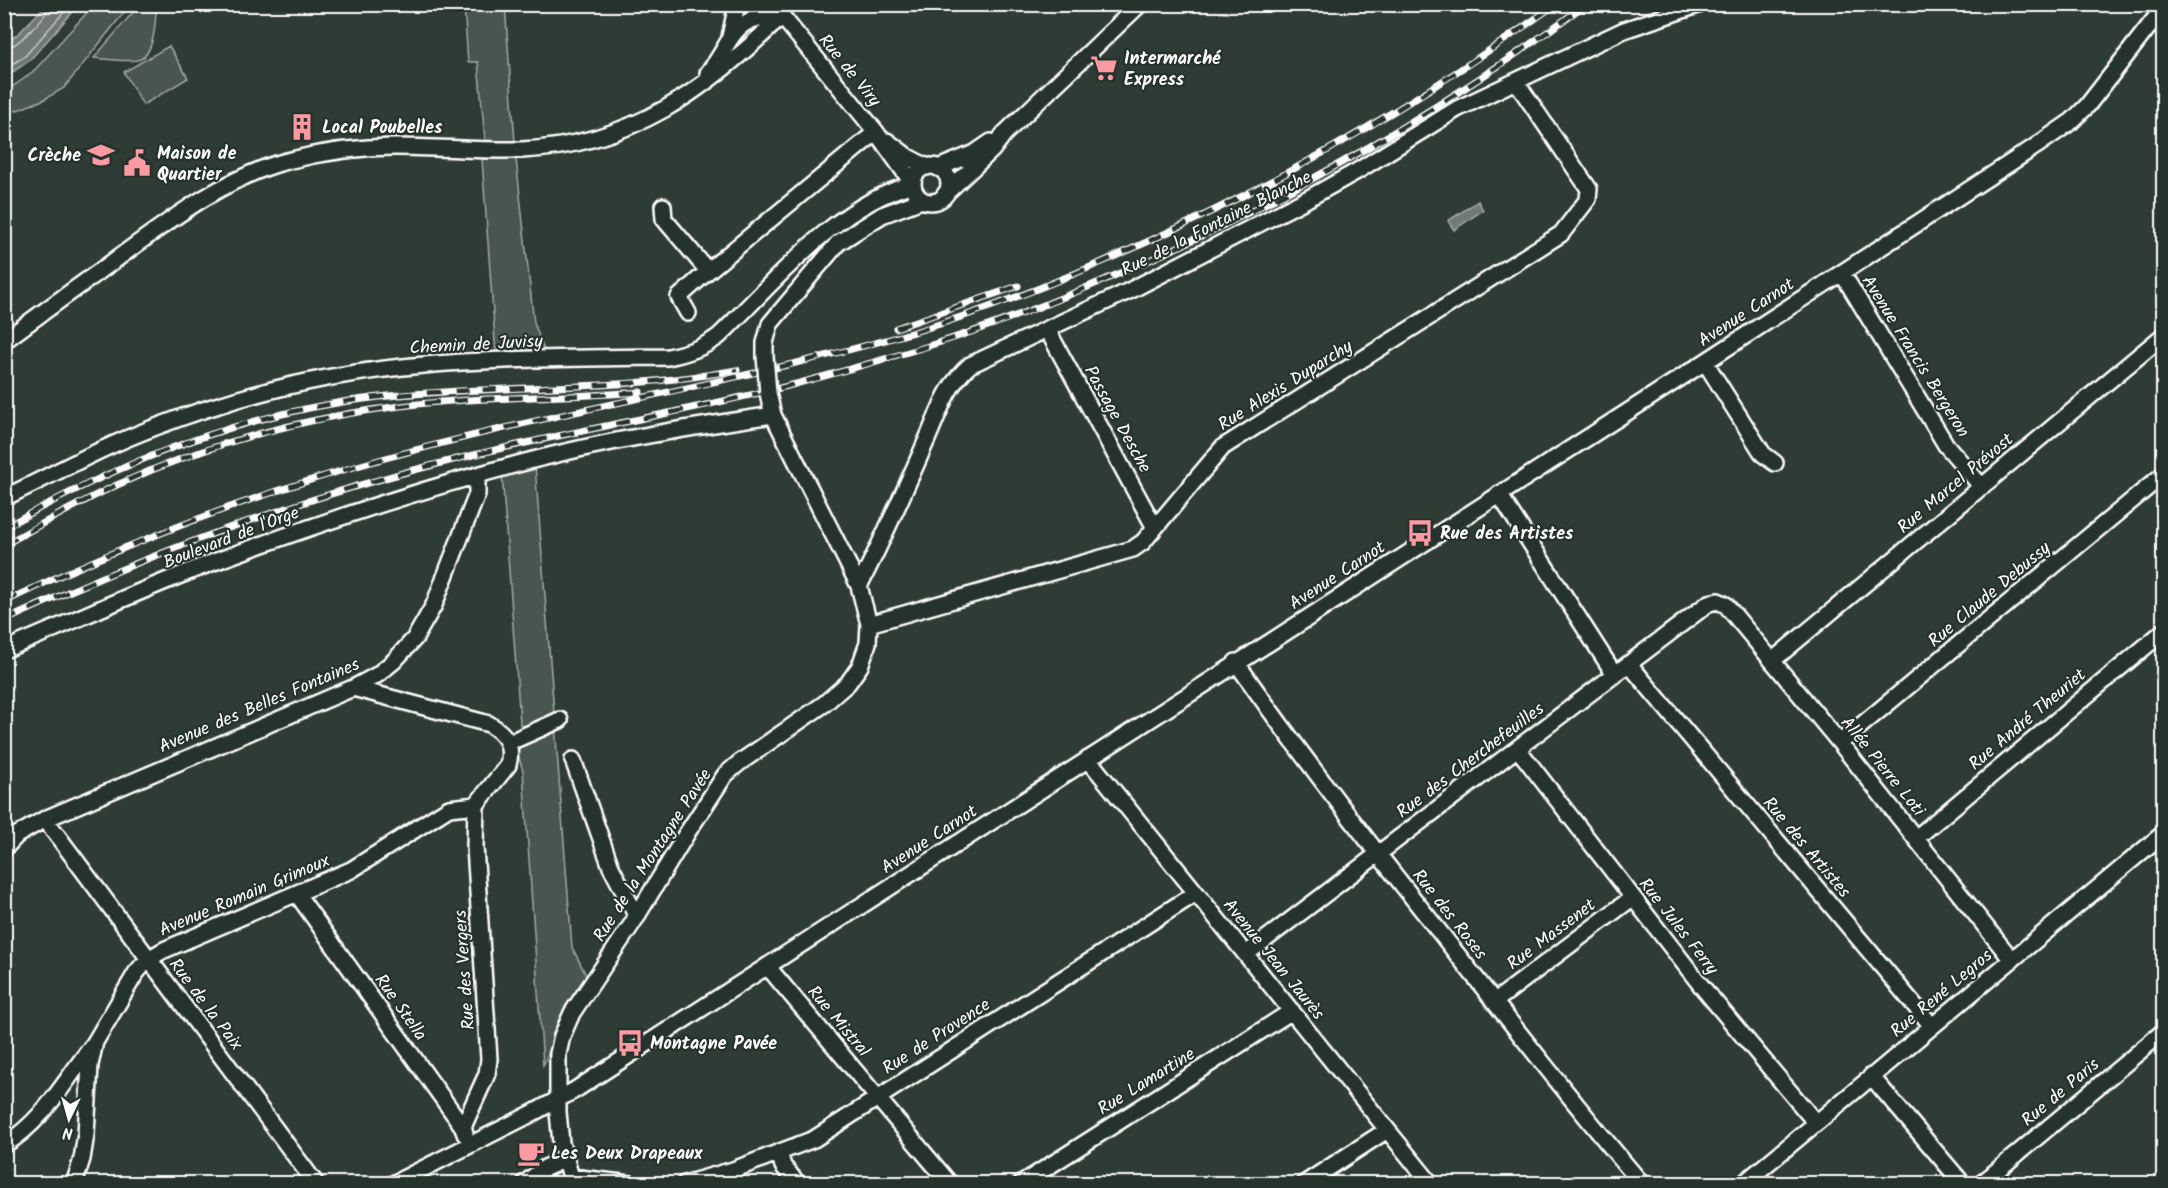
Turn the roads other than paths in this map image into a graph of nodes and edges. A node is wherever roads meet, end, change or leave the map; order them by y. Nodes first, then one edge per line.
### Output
1 (737, 4) edge
2 (1140, 4) edge
3 (1701, 4) edge
4 (2163, 7) edge
5 (777, 10) edge
6 (729, 40) junction
7 (1517, 82) junction
8 (694, 93) junction
9 (876, 132) junction
10 (1004, 134) junction
11 (933, 167) junction
12 (913, 184) junction
13 (945, 194) junction
14 (922, 200) junction
15 (663, 206) dead end
16 (882, 216) junction
17 (708, 271) junction
18 (1842, 273) junction
19 (688, 313) dead end
20 (1047, 329) junction
21 (2163, 336) edge
22 (4, 341) edge
23 (1705, 362) junction
24 (773, 415) junction
25 (1775, 462) dead end
26 (2163, 474) edge
27 (477, 475) junction
28 (1982, 487) junction
29 (1499, 494) junction
30 (4, 498) edge
31 (1155, 528) junction
32 (859, 586) junction
33 (1718, 601) joint
34 (869, 624) junction
35 (2163, 631) edge
36 (4, 650) edge
37 (1772, 661) junction
38 (1236, 662) junction
39 (1629, 664) junction
40 (1616, 675) junction
41 (352, 687) junction
42 (560, 720) dead end
43 (1840, 743) junction
44 (513, 744) junction
45 (1518, 749) junction
46 (1088, 759) junction
47 (573, 760) dead end
48 (476, 805) junction
49 (45, 819) junction
50 (1916, 838) junction
51 (2161, 841) edge
52 (4, 849) edge
53 (1378, 854) junction
54 (1196, 893) junction
55 (297, 894) junction
56 (1632, 898) junction
57 (637, 917) junction
58 (1246, 954) junction
59 (148, 959) junction
60 (2012, 960) junction
61 (767, 966) junction
62 (1494, 1002) junction
63 (1292, 1011) junction
64 (1932, 1026) junction
65 (2163, 1031) edge
66 (95, 1042) junction
67 (1871, 1076) junction
68 (877, 1098) junction
69 (558, 1099) junction
70 (1816, 1123) junction
71 (463, 1127) junction
72 (1387, 1130) junction
73 (4, 1145) edge
74 (469, 1146) junction
75 (779, 1153) junction
76 (566, 1160) junction
77 (572, 1180) edge
78 (611, 1182) edge
79 (74, 1184) edge
80 (316, 1184) edge
81 (393, 1184) edge
82 (524, 1184) edge
83 (631, 1184) edge
84 (684, 1184) edge
85 (798, 1184) edge
86 (950, 1184) edge
87 (1021, 1184) edge
88 (1304, 1184) edge
89 (1431, 1184) edge
90 (1641, 1184) edge
91 (1743, 1184) edge
92 (1963, 1184) edge
93 (1981, 1184) edge

1 - 6 street
2 - 10 street
3 - 7 street, Rue de la Fontaine Blanche
4 - 18 street, Avenue Carnot
5 - 6 street
5 - 8 street
5 - 9 street, Rue de Viry
6 - 8 street
7 - 20 street, Rue de la Fontaine Blanche
7 - 31 street, Rue Alexis Duparchy
8 - 22 street
9 - 11 street, Rue de Viry
9 - 12 street, Rue de Viry
9 - 17 street
10 - 11 street
10 - 13 street
11 - 12 street
11 - 13 street
12 - 14 street, Rue de Viry
12 - 16 street, Rue de la Montagne Pavée
12 - 30 street, Chemin de Juvisy
13 - 14 street
14 - 16 street, Rue de la Montagne Pavée
15 - 17 street
16 - 24 street, Rue de la Montagne Pavée, bridge
17 - 19 street
18 - 23 street, Avenue Carnot
18 - 28 street, Avenue Francis Bergeron
20 - 31 street, Passage Desche
20 - 32 street, Rue de la Fontaine Blanche
21 - 28 street, Rue Marcel Prévost
23 - 25 street
23 - 29 street, Avenue Carnot
24 - 27 street
24 - 32 street, Rue de la Montagne Pavée
26 - 43 street, Rue Claude Debussy
27 - 36 street, Boulevard de l'Orge
27 - 41 street, Avenue des Belles Fontaines
28 - 37 street, Rue Marcel Prévost
29 - 38 street, Avenue Carnot
29 - 40 street
31 - 34 street, Rue Alexis Duparchy
32 - 34 street, Rue de la Montagne Pavée
33 - 37 street, Allée Pierre Loti
33 - 39 street, Rue des Cherchefeuilles
34 - 57 street, Rue de la Montagne Pavée
35 - 50 street, Rue André Theuriet
37 - 43 street, Allée Pierre Loti
38 - 46 street, Avenue Carnot
38 - 53 street, Rue des Roses
39 - 40 street, Rue des Cherchefeuilles
39 - 64 street, Rue des Artistes
40 - 45 street, Rue des Cherchefeuilles
41 - 44 street
41 - 49 street, Avenue des Belles Fontaines
42 - 44 street
43 - 50 street, Allée Pierre Loti
44 - 48 street
45 - 53 street, Rue des Cherchefeuilles
45 - 56 street, Rue Jules Ferry
46 - 54 street, Avenue Jean Jaurès
46 - 61 street, Avenue Carnot
47 - 57 street
48 - 55 street, Avenue Romain Grimoux
48 - 71 street, Rue des Vergers
49 - 52 street, Avenue des Belles Fontaines
49 - 59 street, Rue de la Paix
50 - 60 street, Allée Pierre Loti
51 - 60 street, Rue René Legros
53 - 58 street, Rue des Cherchefeuilles
53 - 62 street, Rue des Roses
54 - 58 street, Avenue Jean Jaurès
54 - 68 street, Rue de Provence
55 - 59 street, Avenue Romain Grimoux
55 - 71 street, Rue Stella
56 - 62 street, Rue Massenet
56 - 70 street, Rue Jules Ferry
57 - 69 street, Rue de la Montagne Pavée
58 - 63 street, Avenue Jean Jaurès
59 - 66 street, Avenue Romain Grimoux
59 - 80 street, Rue de la Paix
60 - 64 street, Rue René Legros
61 - 68 street, Rue Mistral
61 - 69 street, Avenue Carnot
62 - 90 street, Rue des Roses
63 - 72 street, Avenue Jean Jaurès
63 - 87 street, Rue Lamartine
64 - 67 street, Rue René Legros
65 - 93 street, Rue de Paris
66 - 73 street
66 - 79 street, Avenue Romain Grimoux
67 - 70 street, Rue René Legros
67 - 92 street
68 - 75 street, Rue de Provence
68 - 86 street, Rue Mistral
69 - 74 street, Avenue Carnot
69 - 76 street, Rue de la Montagne Pavée
70 - 91 street, Rue René Legros
71 - 74 street, Rue Stella
72 - 88 street
72 - 89 street, Avenue Jean Jaurès
74 - 81 street, Avenue Carnot
75 - 84 street, Rue de Provence
75 - 85 street
76 - 77 street, Rue de la Montagne Pavée
76 - 82 street
77 - 78 street
78 - 83 street

